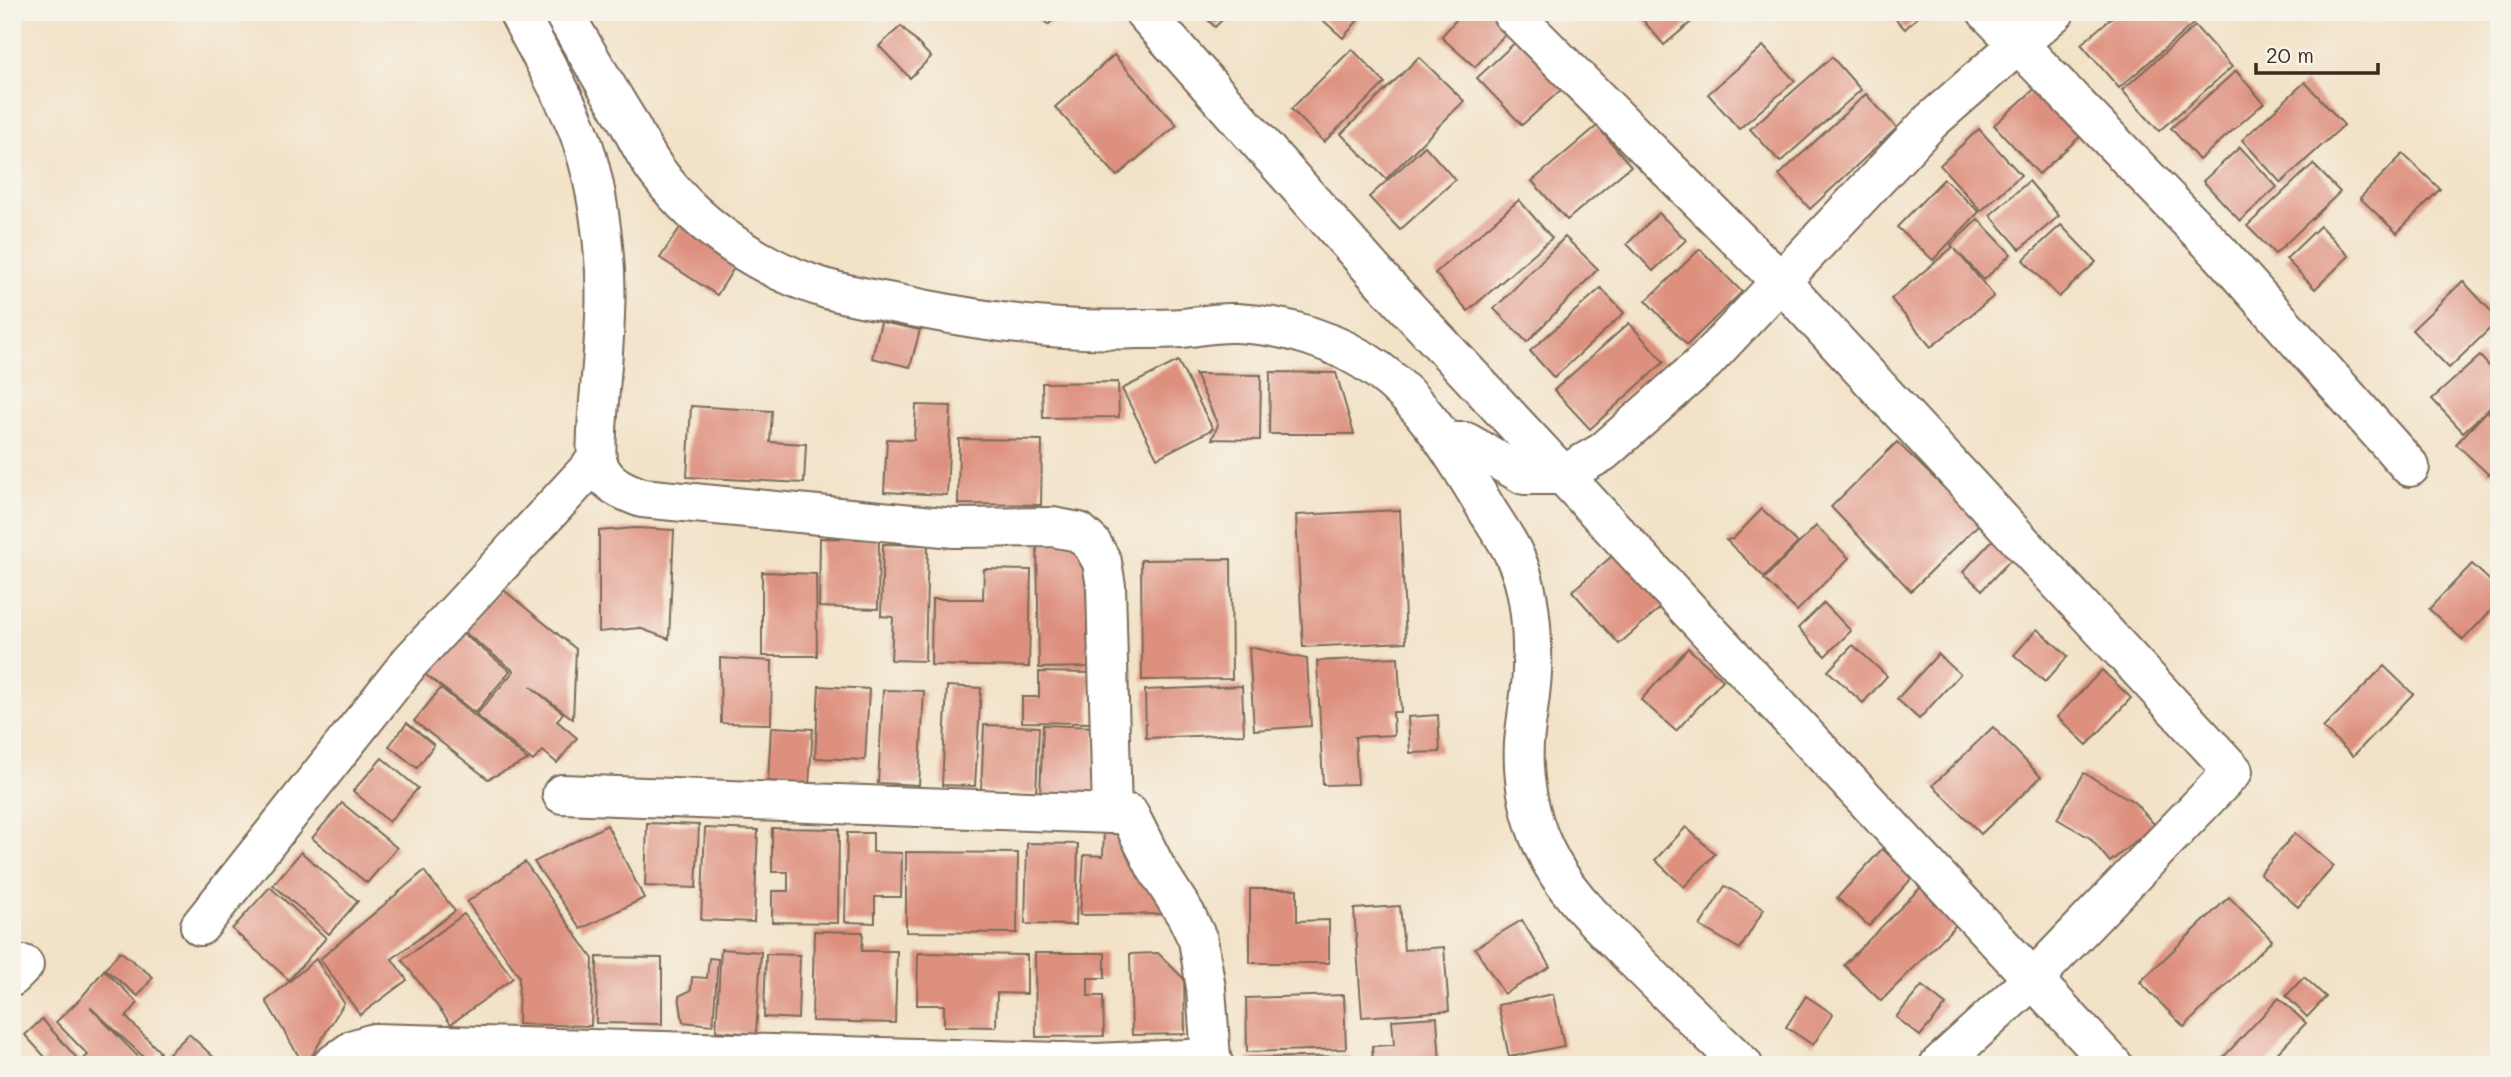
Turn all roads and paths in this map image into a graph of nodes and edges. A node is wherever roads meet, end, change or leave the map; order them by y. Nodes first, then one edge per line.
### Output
1 (518, 12) edge
2 (563, 12) edge
3 (1144, 12) edge
4 (1511, 12) edge
5 (1987, 12) edge
6 (2055, 12) edge
7 (2019, 45) junction
8 (1781, 282) junction
9 (1446, 442) junction
10 (597, 460) junction
11 (2410, 467) dead end
12 (1563, 475) junction
13 (562, 794) dead end
14 (1112, 814) junction
15 (200, 926) dead end
16 (2033, 979) junction
17 (1212, 1062) edge
18 (332, 1065) edge
19 (1743, 1065) edge
20 (1939, 1065) edge
21 (2113, 1065) edge

1 - 10 street
2 - 9 street
3 - 12 street
4 - 8 street
5 - 7 street
6 - 7 street
7 - 8 street
7 - 11 street
8 - 12 street
8 - 16 street
9 - 12 street
9 - 19 street
10 - 14 street
10 - 15 street
12 - 16 street
13 - 14 street
14 - 17 street
16 - 20 street
16 - 21 street
17 - 18 street

